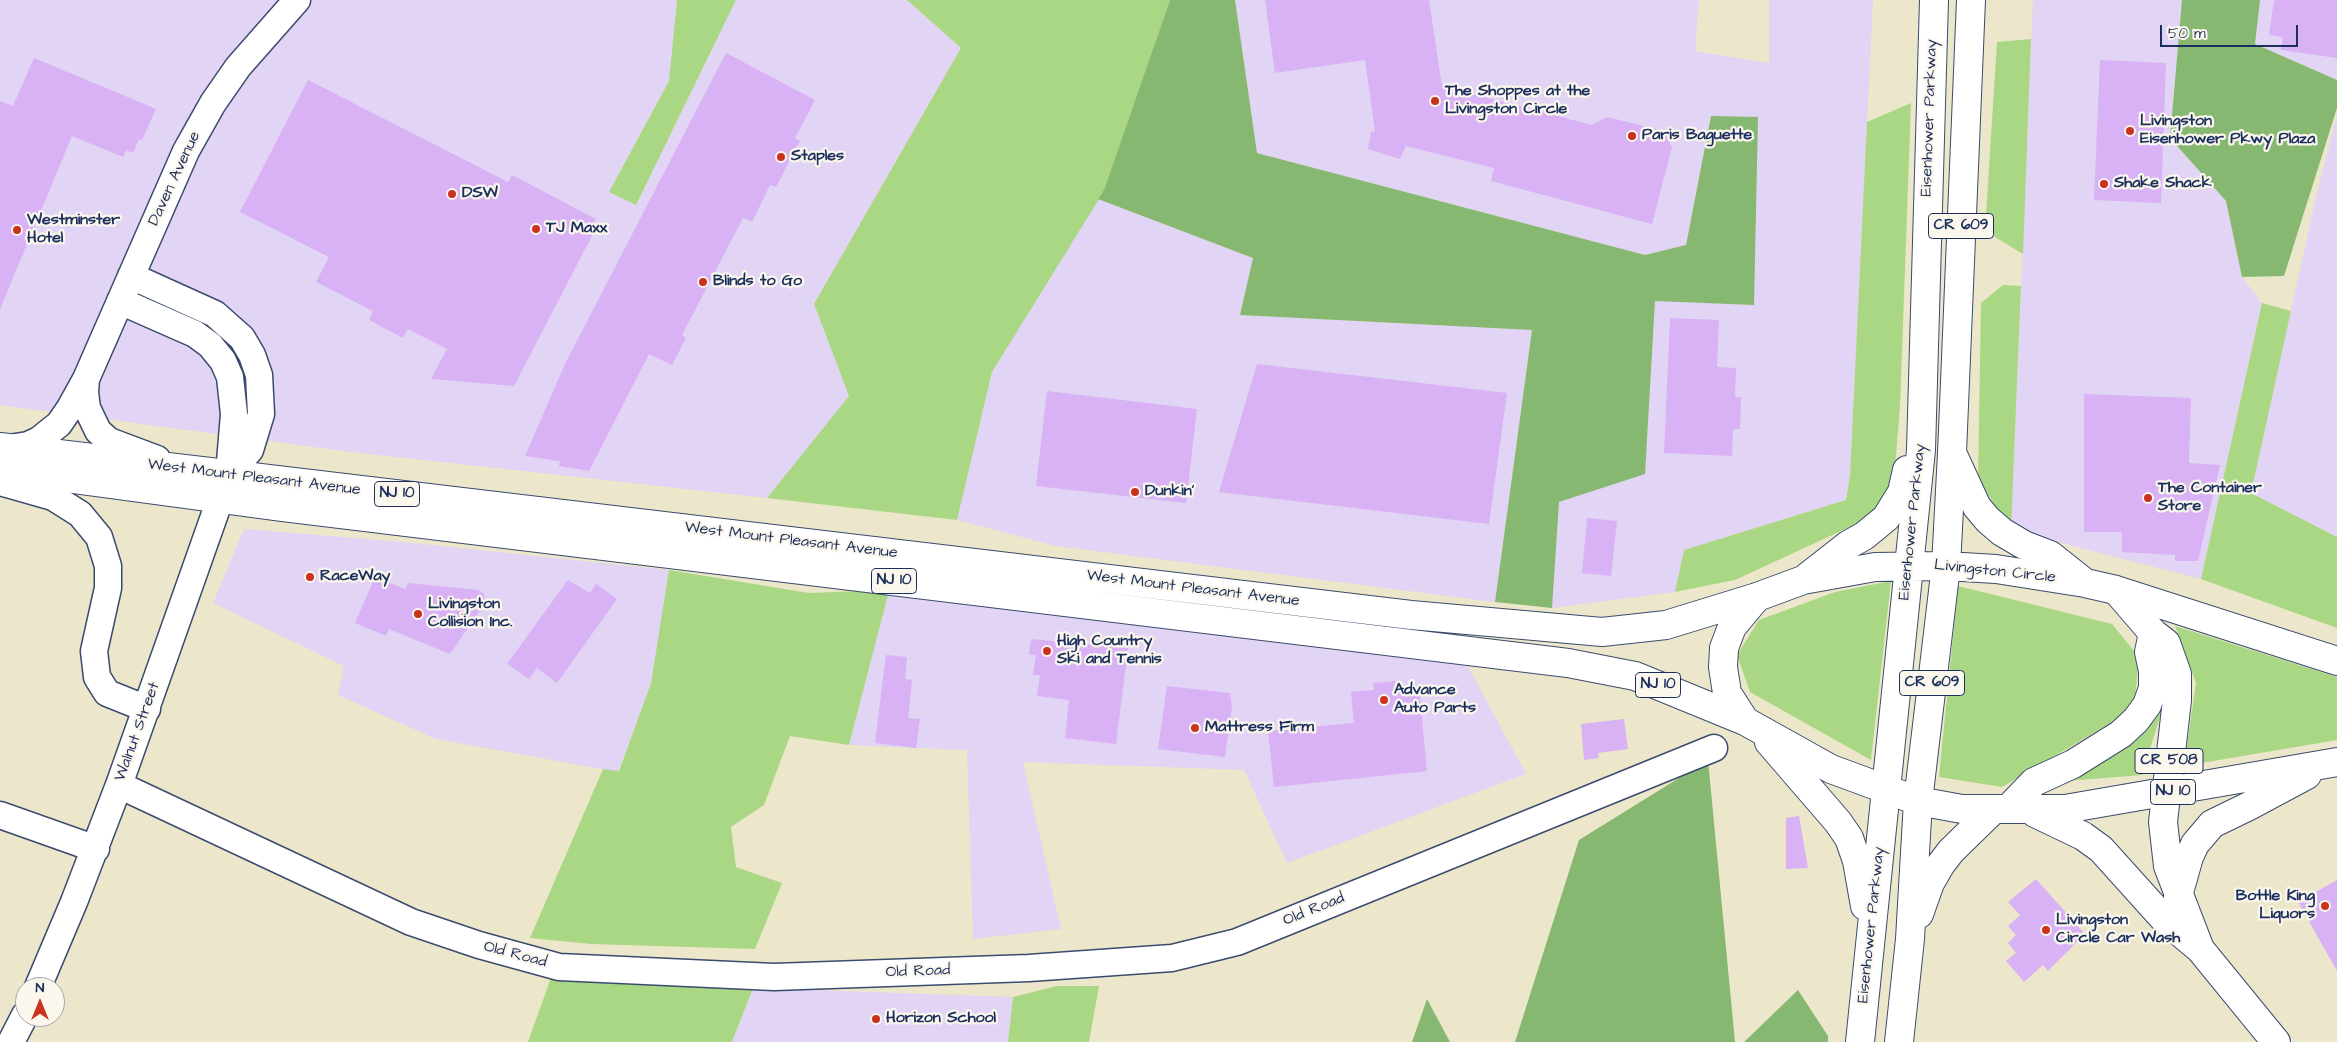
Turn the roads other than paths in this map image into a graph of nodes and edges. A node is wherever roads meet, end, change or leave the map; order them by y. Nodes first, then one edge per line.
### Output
1 (297, 0) edge
2 (1934, 0) edge
3 (1971, 0) edge
4 (131, 276) junction
5 (120, 301) junction
6 (86, 379) junction
7 (1921, 450) junction
8 (1952, 453) junction
9 (3, 455) edge
10 (0, 482) edge
11 (217, 482) junction
12 (1908, 566) junction
13 (1946, 566) junction
14 (1803, 580) junction
15 (2085, 583) junction
16 (2116, 590) junction
17 (1757, 598) junction
18 (2152, 633) junction
19 (2337, 661) edge
20 (147, 709) junction
21 (1751, 725) junction
22 (1714, 748) dead end
23 (2332, 763) edge
24 (120, 785) junction
25 (1886, 790) junction
26 (2166, 793) junction
27 (1918, 801) junction
28 (2010, 809) junction
29 (0, 815) edge
30 (96, 849) junction
31 (2178, 896) junction
32 (1910, 939) junction
33 (1871, 940) junction
34 (2200, 949) junction
35 (42, 977) edge
36 (19, 1027) edge
37 (11, 1042) edge
38 (1860, 1042) edge
39 (1899, 1042) edge
40 (2276, 1042) edge

1 - 4 street, Daven Avenue
2 - 7 main road, Eisenhower Parkway / CR 609
3 - 8 main road, Eisenhower Parkway / CR 609
4 - 5 street, Daven Avenue
4 - 11 street, Walnut Street
5 - 6 street, Daven Avenue
5 - 11 street, Walnut Street
6 - 9 street, Daven Avenue
6 - 11 street, Daven Avenue
7 - 12 main road, Eisenhower Parkway / CR 609
7 - 14 main road
8 - 13 main road, Eisenhower Parkway / CR 609
8 - 15 main road
9 - 11 main road, West Mount Pleasant Avenue / NJ 10
10 - 20 street
11 - 17 main road, West Mount Pleasant Avenue / NJ 10
11 - 20 street, Walnut Street
11 - 21 main road, West Mount Pleasant Avenue / NJ 10
12 - 13 main road, Livingston Circle / NJ 10
12 - 14 main road, Livingston Circle / NJ 10
12 - 25 main road, Eisenhower Parkway / CR 609
13 - 15 main road, Livingston Circle / NJ 10
13 - 27 main road, Eisenhower Parkway / CR 609
14 - 17 main road, Livingston Circle / NJ 10
15 - 16 main road, Livingston Circle / NJ 10
16 - 18 main road, CR 508
16 - 19 main road, NJ 10
17 - 21 main road
18 - 26 main road, CR 508
18 - 28 main road
20 - 24 street, Walnut Street
21 - 25 main road, NJ 10
21 - 33 main road
22 - 24 street, Old Road
23 - 26 main road, NJ 10
23 - 31 main road
24 - 30 street, Walnut Street
25 - 27 main road, NJ 10
25 - 33 main road, Eisenhower Parkway / CR 609
26 - 28 main road, NJ 10
26 - 31 main road, CR 508
27 - 28 main road, NJ 10
27 - 32 main road, Eisenhower Parkway / CR 609
28 - 32 main road
28 - 34 main road, CR 508
29 - 30 street
30 - 35 street, Walnut Street
31 - 34 main road, CR 508
32 - 39 main road, Eisenhower Parkway / CR 609
33 - 38 main road, Eisenhower Parkway / CR 609
34 - 40 main road, CR 508
36 - 37 street

